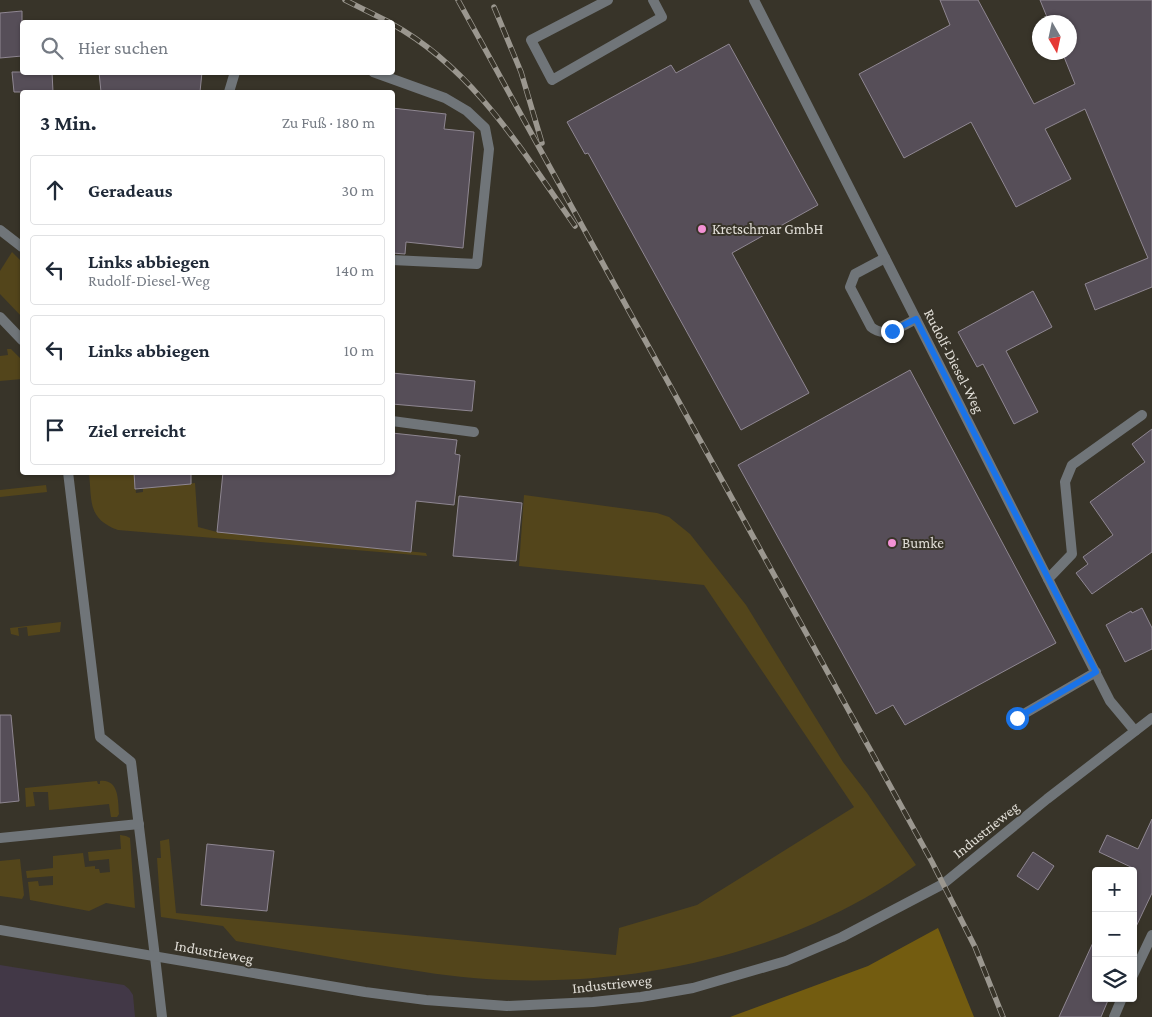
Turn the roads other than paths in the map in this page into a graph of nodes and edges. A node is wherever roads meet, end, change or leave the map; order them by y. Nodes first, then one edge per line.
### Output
1 (608, 0) edge
2 (653, 0) edge
3 (754, 0) edge
4 (234, 75) edge
5 (381, 75) edge
6 (230, 90) edge
7 (0, 230) edge
8 (20, 245) edge
9 (885, 258) junction
10 (395, 260) edge
11 (0, 317) edge
12 (916, 319) junction
13 (20, 338) edge
14 (1142, 415) dead end
15 (395, 421) edge
16 (474, 432) dead end
17 (68, 475) edge
18 (1048, 579) junction
19 (1096, 672) junction
20 (1017, 718) dead end
21 (1152, 718) edge
22 (1135, 731) junction
23 (139, 824) junction
24 (0, 838) edge
25 (0, 930) edge
26 (1152, 935) edge
27 (155, 957) junction
28 (1137, 967) edge
29 (1120, 1002) edge
30 (162, 1017) edge
31 (1114, 1017) edge

1 - 2 street
3 - 9 street, Rudolf-Diesel-Weg
4 - 6 street
5 - 10 street
7 - 8 street
9 - 12 street, Rudolf-Diesel-Weg
9 - 12 street
11 - 13 street
12 - 18 street, Rudolf-Diesel-Weg
14 - 18 street
15 - 16 street
17 - 23 street
18 - 19 street, Rudolf-Diesel-Weg
19 - 20 street
19 - 22 street, Rudolf-Diesel-Weg
21 - 22 street, Industrieweg
22 - 27 street, Industrieweg
23 - 24 street
23 - 27 street
25 - 27 street, Industrieweg
26 - 28 street
27 - 30 street
29 - 31 street

